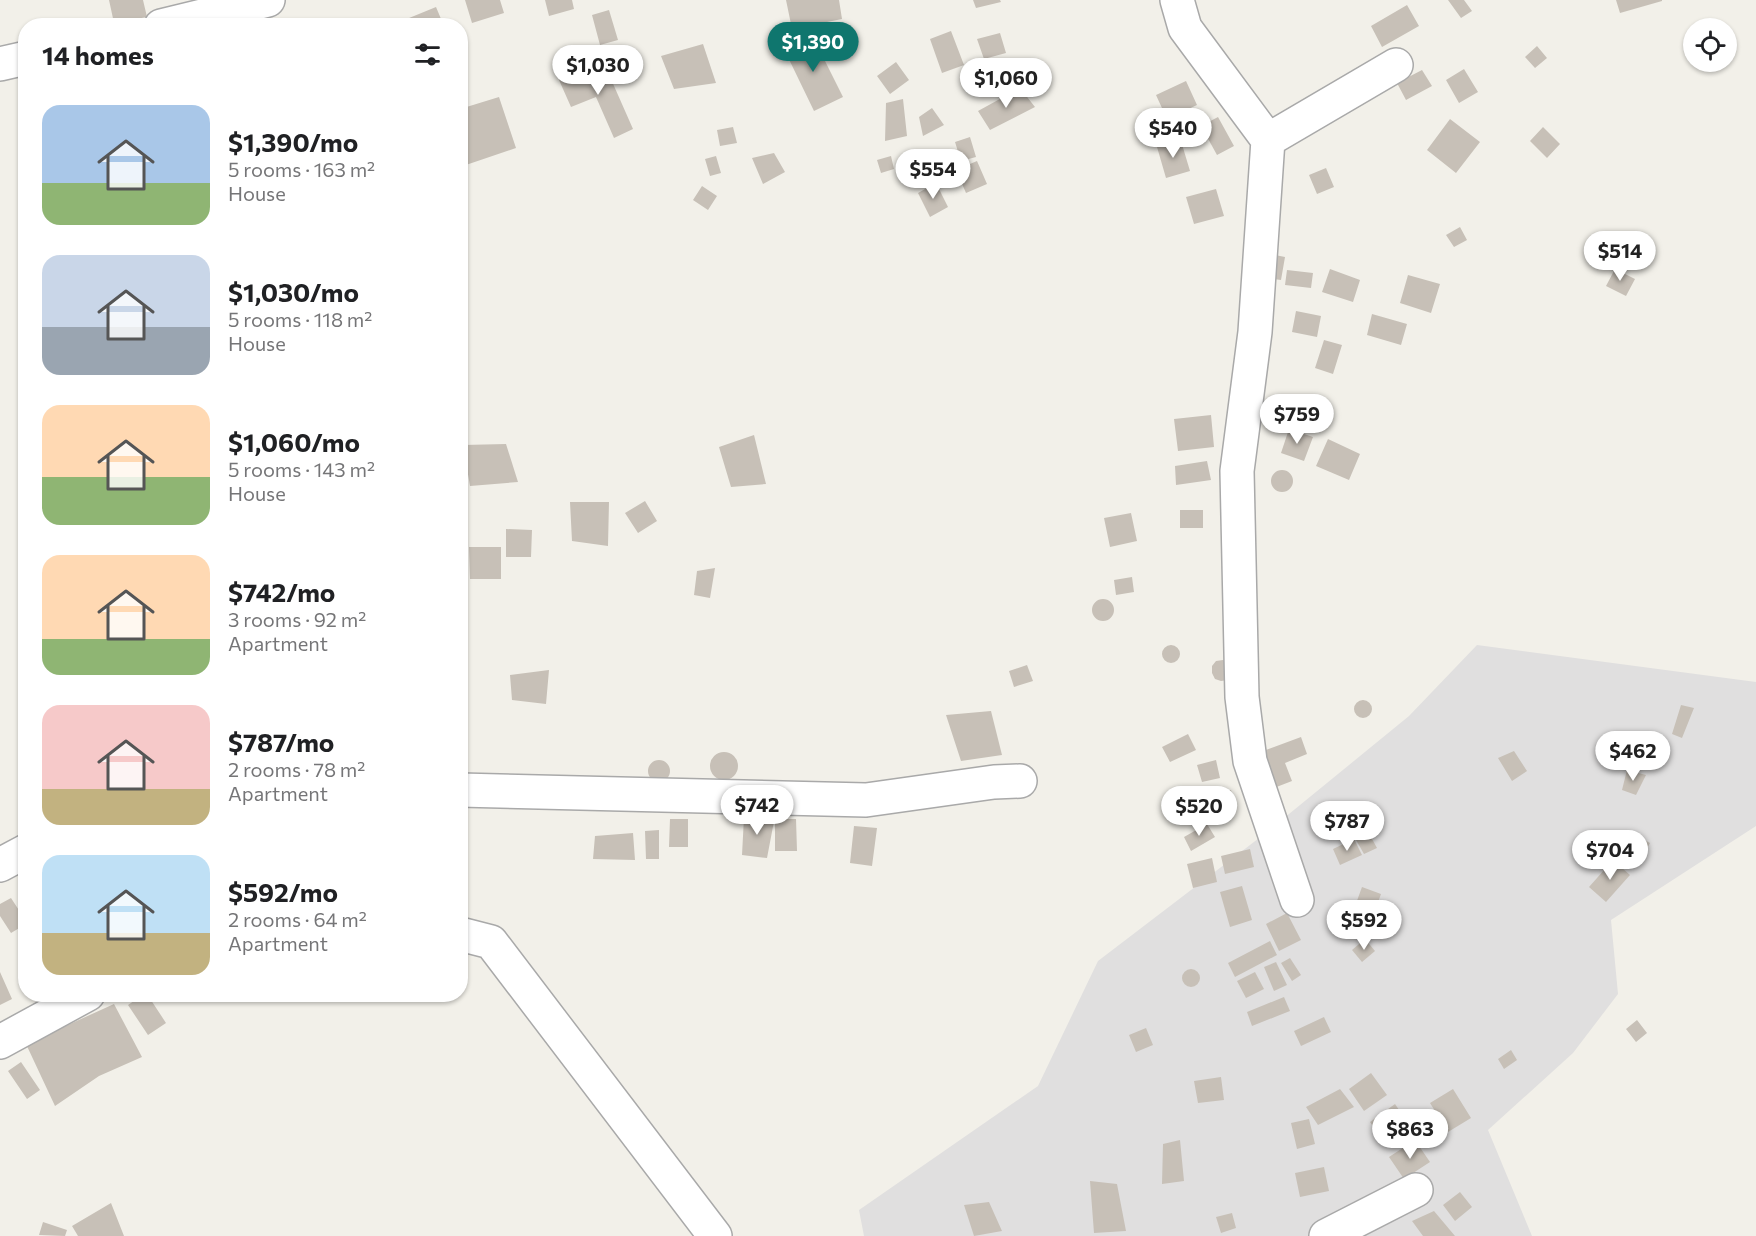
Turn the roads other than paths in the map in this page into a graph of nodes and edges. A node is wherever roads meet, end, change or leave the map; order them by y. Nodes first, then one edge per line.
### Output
1 (268, 0) edge
2 (1177, 0) edge
3 (194, 18) edge
4 (18, 60) edge
5 (0, 64) edge
6 (1396, 65) dead end
7 (1268, 140) junction
8 (1020, 781) dead end
9 (468, 790) edge
10 (18, 855) edge
11 (0, 864) edge
12 (1298, 900) dead end
13 (468, 936) edge
14 (73, 1002) edge
15 (0, 1042) edge
16 (1416, 1190) dead end
17 (715, 1236) edge
18 (1326, 1236) edge

1 - 3 street
2 - 7 street
4 - 5 street
6 - 7 street
7 - 12 street
8 - 9 street
10 - 11 street
13 - 17 street
14 - 15 street
16 - 18 street

